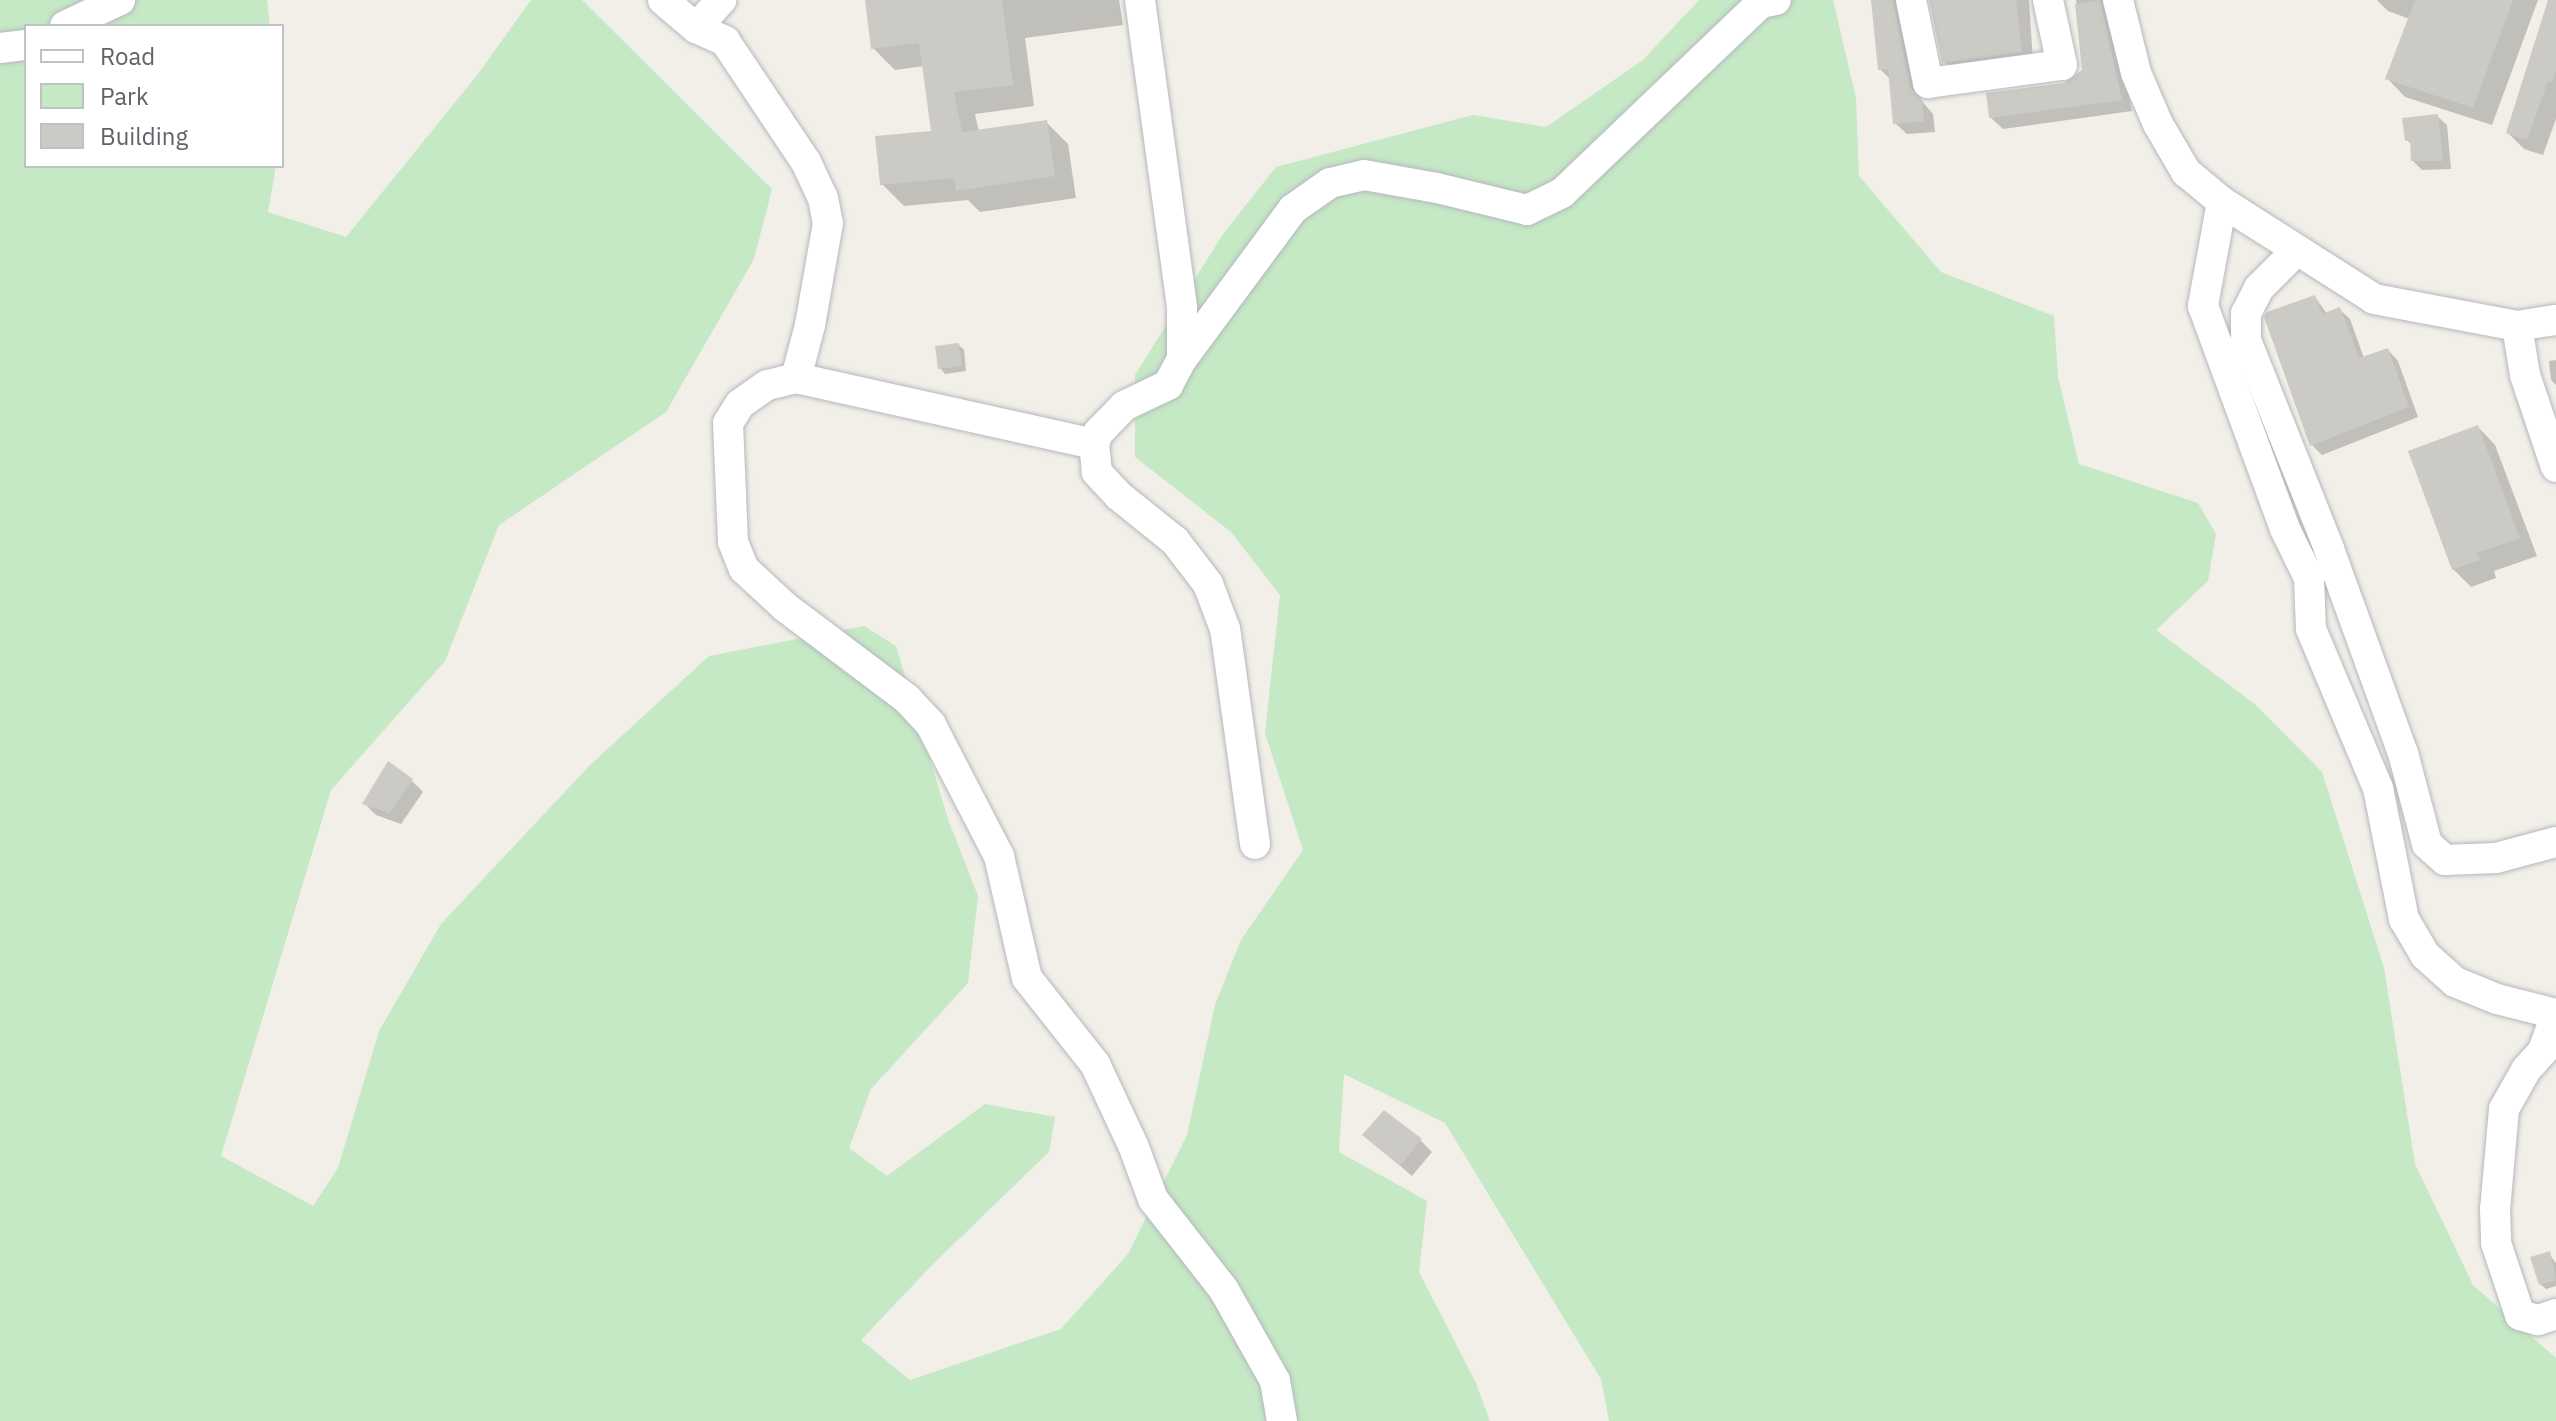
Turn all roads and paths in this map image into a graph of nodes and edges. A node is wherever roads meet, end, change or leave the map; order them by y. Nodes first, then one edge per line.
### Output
1 (120, 0) edge
2 (663, 0) edge
3 (721, 0) edge
4 (1140, 0) edge
5 (1911, 0) edge
6 (2048, 0) edge
7 (2118, 0) edge
8 (1766, 1) edge
9 (69, 24) edge
10 (696, 28) junction
11 (24, 45) edge
12 (0, 48) edge
13 (2222, 202) junction
14 (2296, 251) junction
15 (2556, 320) edge
16 (2517, 326) junction
17 (1182, 359) junction
18 (796, 378) junction
19 (1094, 444) junction
20 (2556, 467) edge
21 (2556, 842) edge
22 (1255, 844) dead end
23 (2556, 1014) edge
24 (2556, 1314) edge
25 (1282, 1421) edge

1 - 9 street
2 - 10 street
3 - 10 street
4 - 17 street
5 - 6 street
7 - 13 street
8 - 17 street
10 - 18 street
11 - 12 street
13 - 14 street
13 - 23 street
14 - 16 street
14 - 21 street
15 - 16 street
16 - 20 street
17 - 19 street
18 - 19 street
18 - 25 street
19 - 22 street
23 - 24 street

